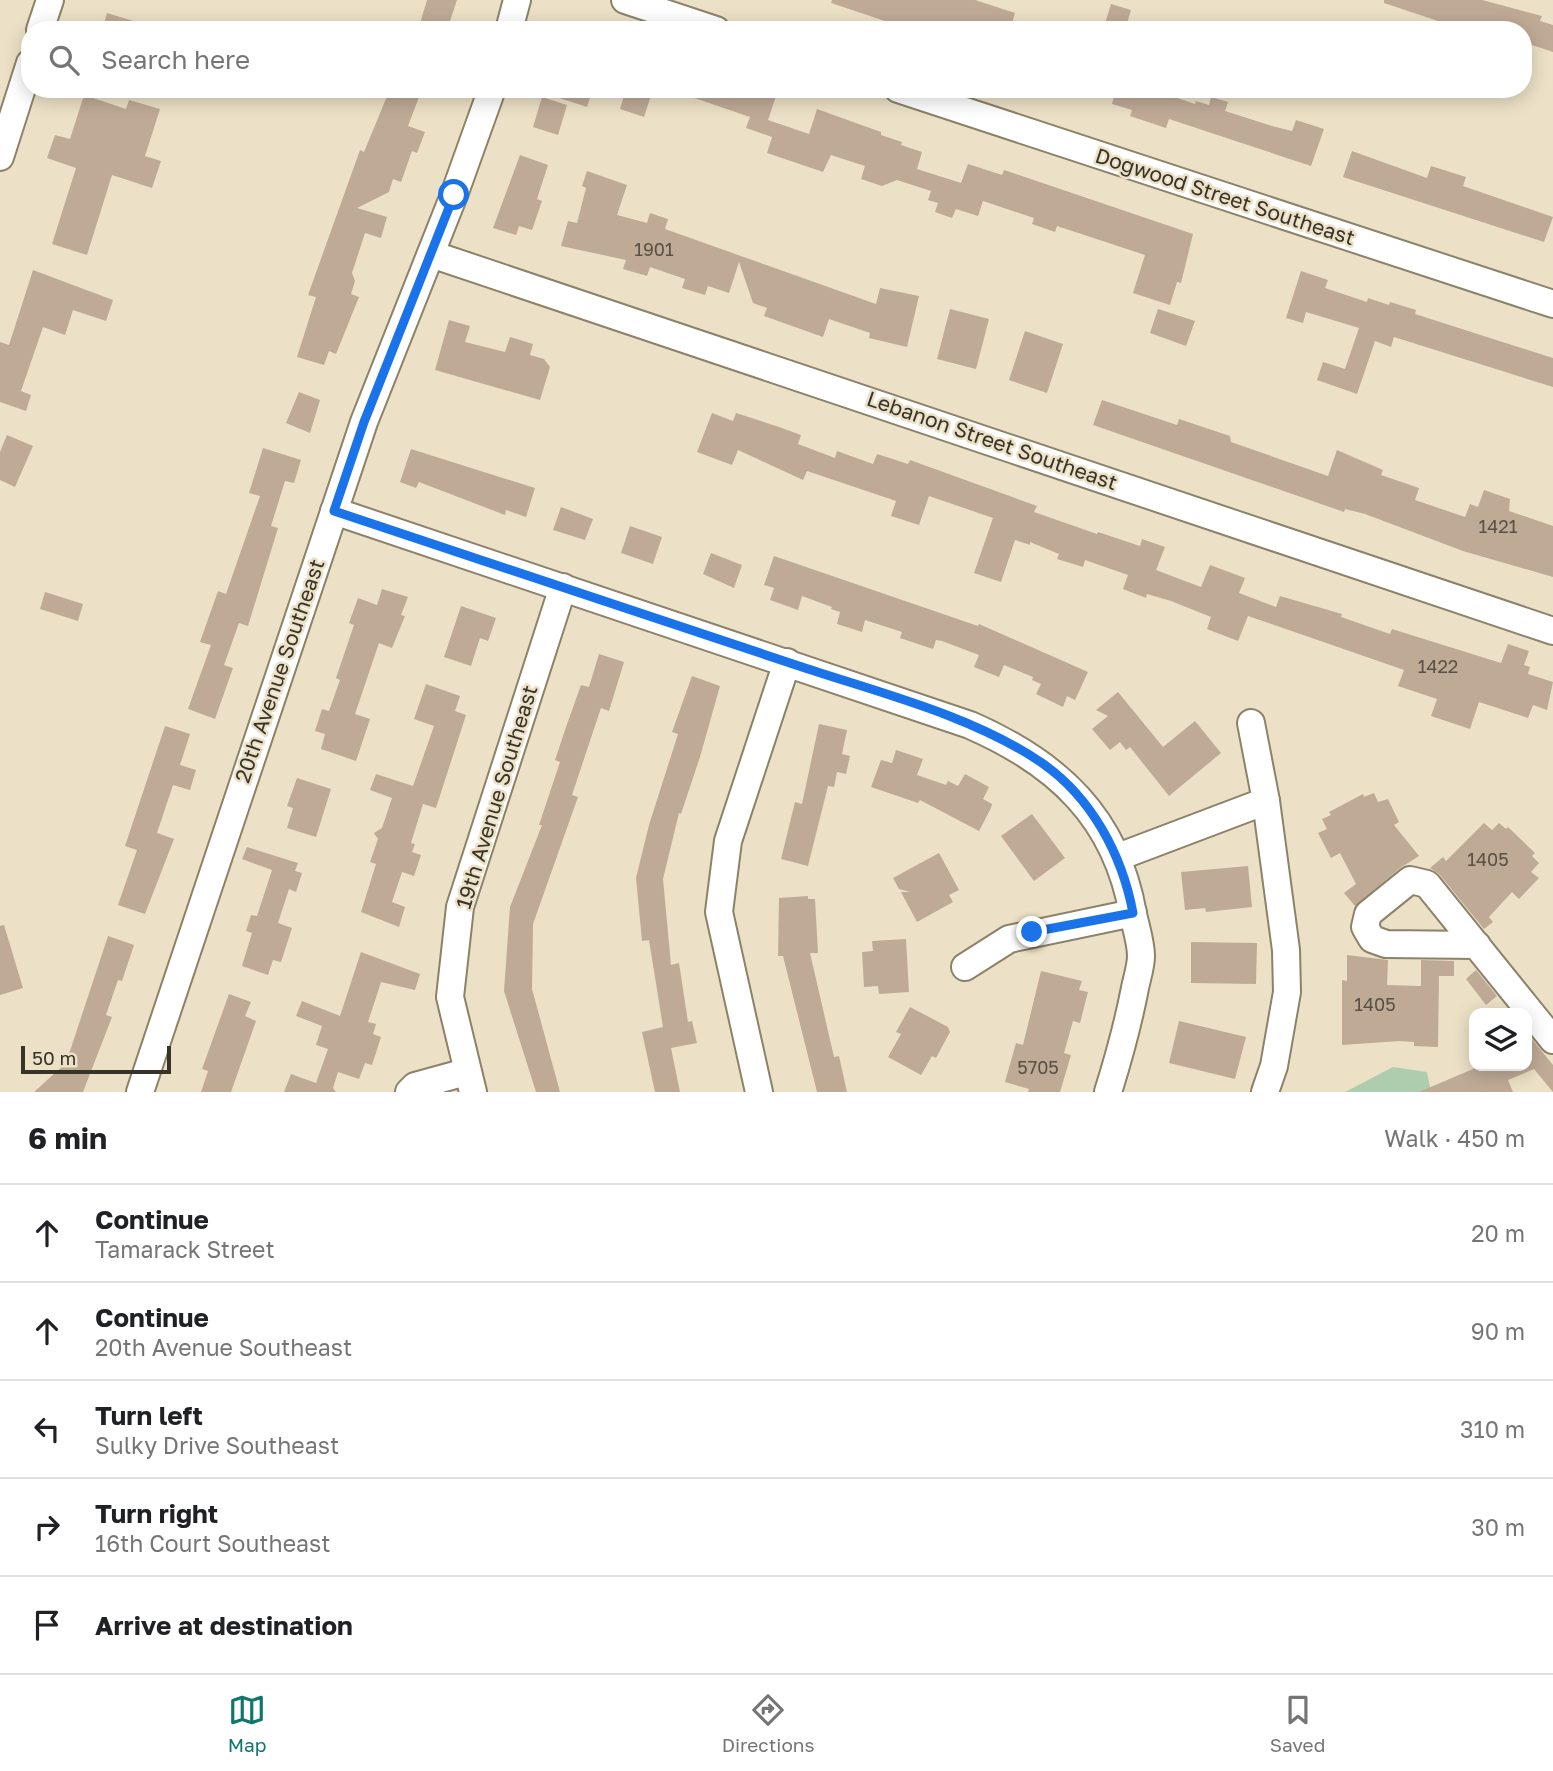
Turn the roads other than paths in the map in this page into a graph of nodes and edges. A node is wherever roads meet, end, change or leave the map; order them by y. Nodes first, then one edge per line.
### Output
1 (50, 0) edge
2 (517, 0) edge
3 (625, 0) edge
4 (43, 21) edge
5 (511, 21) edge
6 (689, 21) edge
7 (21, 91) edge
8 (489, 98) edge
9 (925, 98) edge
10 (0, 157) edge
11 (431, 254) junction
12 (1553, 304) edge
13 (334, 511) junction
14 (563, 587) junction
15 (1553, 631) edge
16 (787, 662) junction
17 (1251, 723) dead end
18 (1266, 801) junction
19 (1118, 857) junction
20 (1133, 913) junction
21 (1477, 946) dead end
22 (965, 967) dead end
23 (1553, 1040) edge
24 (469, 1082) edge
25 (140, 1092) edge
26 (409, 1092) edge
27 (759, 1092) edge
28 (1108, 1092) edge
29 (1265, 1092) edge

1 - 4 street
2 - 5 street
3 - 6 street
7 - 10 street
8 - 11 street, 20th Avenue Southeast
9 - 12 street, Dogwood Street Southeast
11 - 13 street, 20th Avenue Southeast
11 - 15 street, Lebanon Street Southeast
13 - 14 street
13 - 25 street, 20th Avenue Southeast
14 - 16 street
14 - 24 street, 19th Avenue Southeast
16 - 19 street
16 - 27 street
17 - 18 street
18 - 19 street
18 - 29 street
19 - 20 street
20 - 22 street
20 - 28 street
21 - 23 street
24 - 26 street

